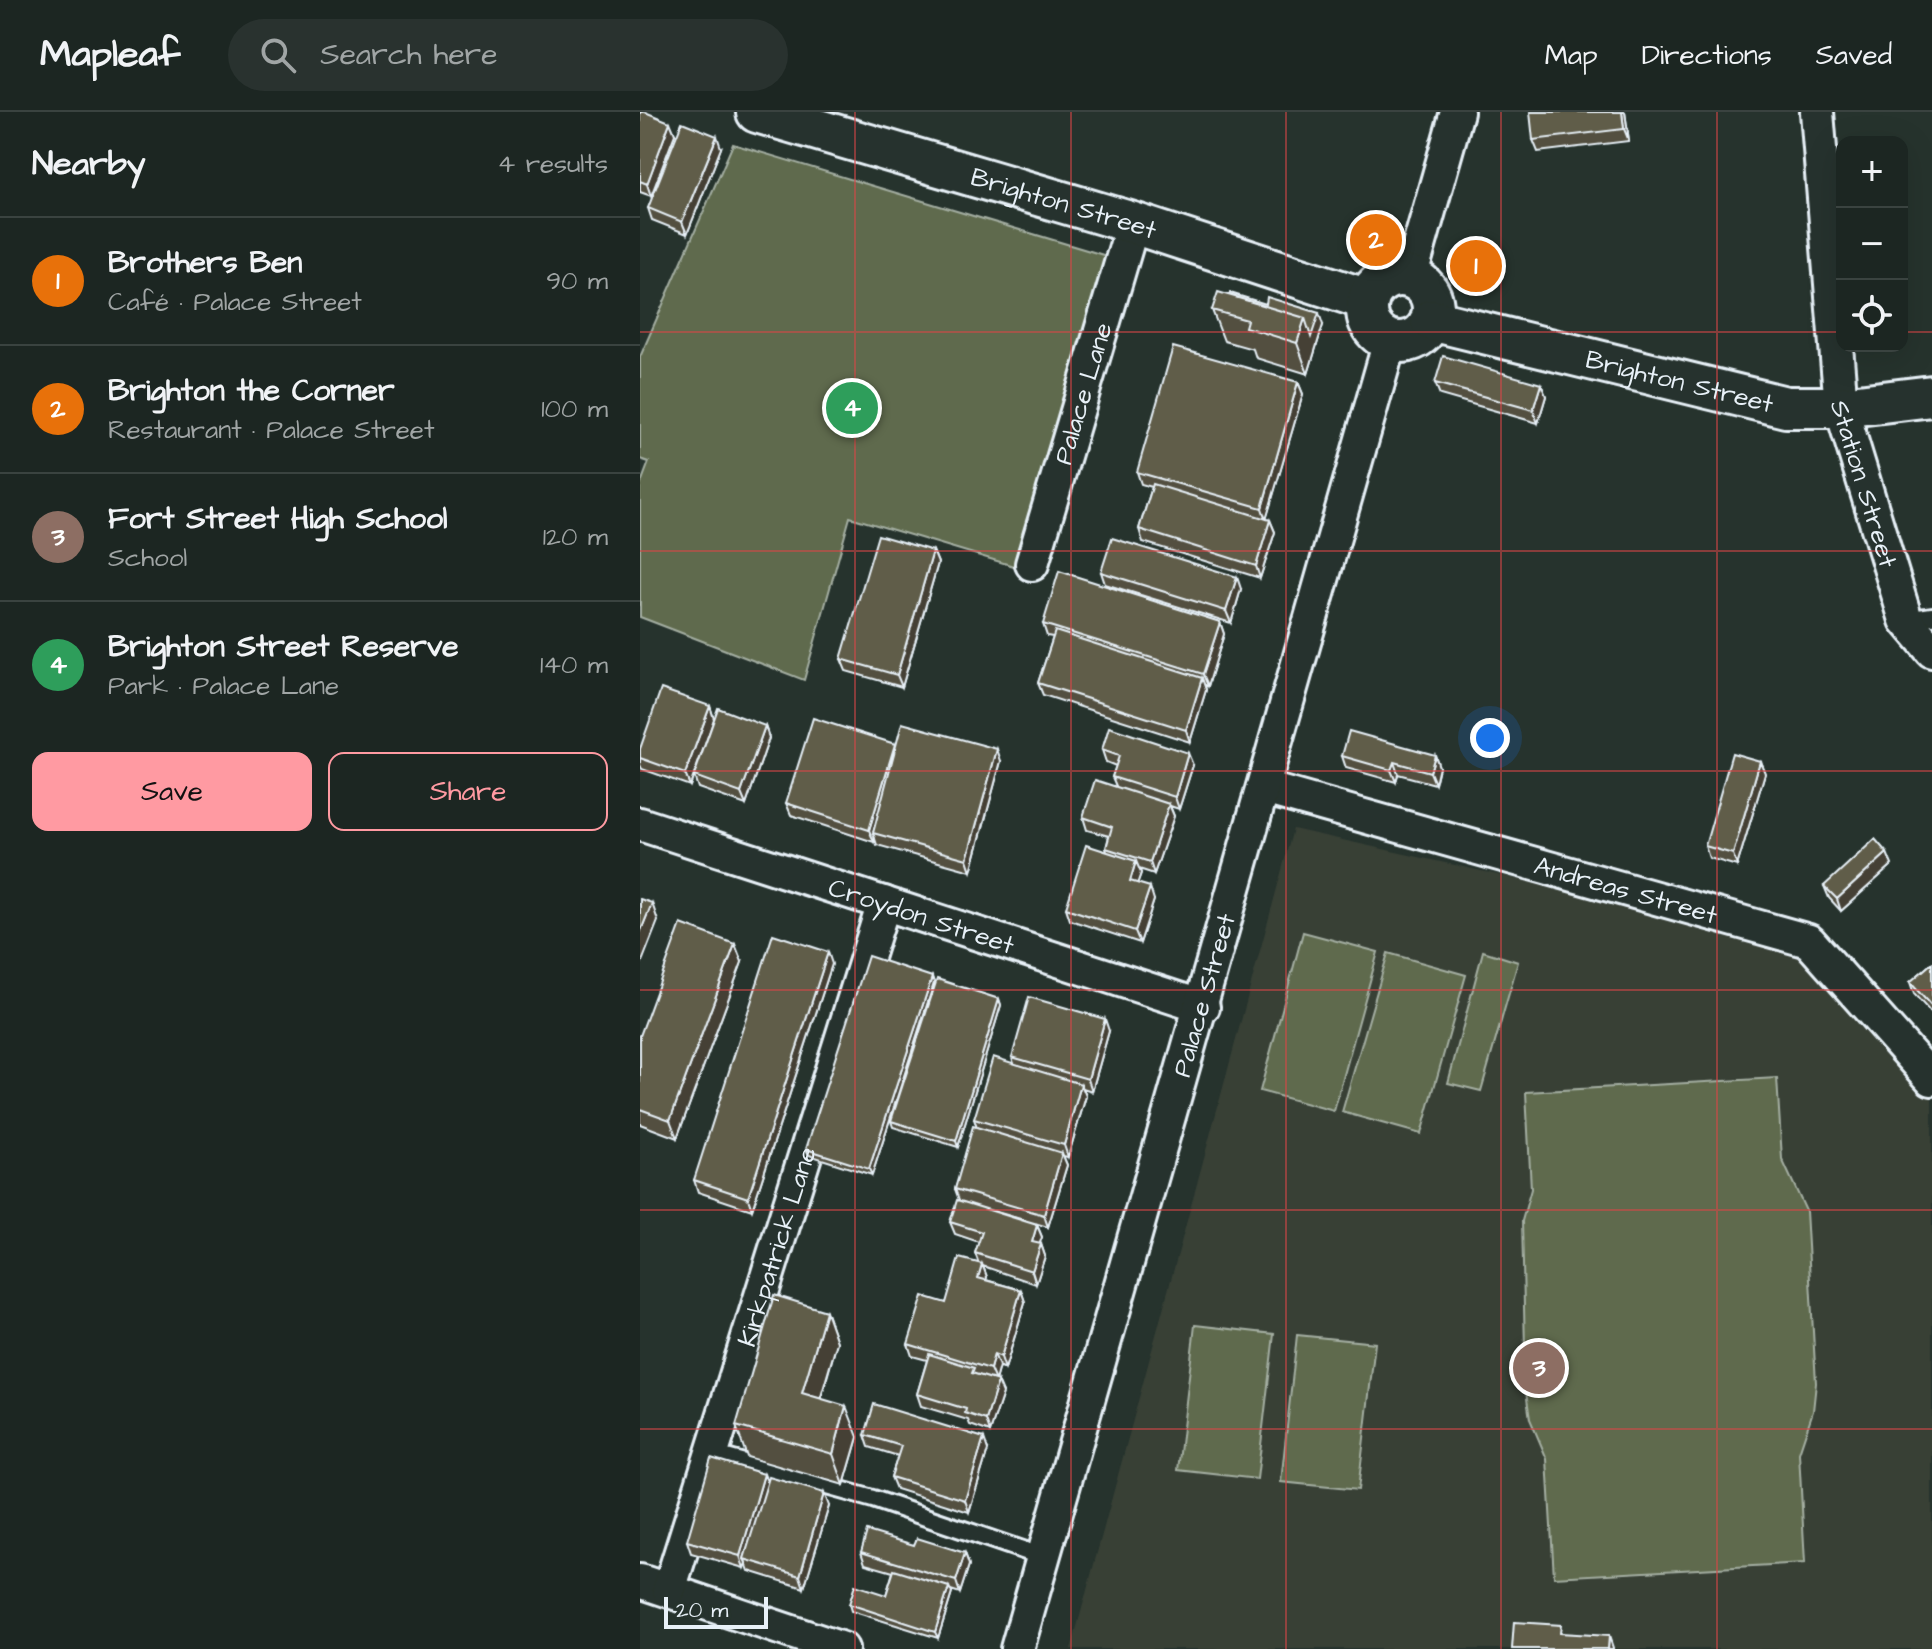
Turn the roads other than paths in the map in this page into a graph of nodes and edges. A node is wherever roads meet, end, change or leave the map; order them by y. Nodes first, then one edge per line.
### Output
1 (757, 112) edge
2 (1457, 112) edge
3 (1817, 112) edge
4 (1133, 223) junction
5 (1410, 278) junction
6 (1368, 300) junction
7 (1431, 320) junction
8 (1390, 341) junction
9 (1932, 396) edge
10 (1841, 407) junction
11 (1032, 564) dead end
12 (1919, 618) edge
13 (1932, 651) edge
14 (1264, 788) junction
15 (640, 824) edge
16 (884, 903) junction
17 (1203, 1007) junction
18 (1932, 1079) edge
19 (712, 1454) junction
20 (1043, 1557) junction
21 (654, 1586) edge
22 (842, 1649) edge
23 (1017, 1649) edge

1 - 4 street, Brighton Street
2 - 5 street
3 - 10 street, Station Street
4 - 6 street, Brighton Street
4 - 11 street, Palace Lane
5 - 6 street
5 - 7 street
6 - 8 street
7 - 8 street
7 - 10 street, Brighton Street
8 - 14 street, Palace Street
9 - 10 street, Brighton Street
10 - 12 street, Station Street
12 - 13 street, Station Street
14 - 17 street, Palace Street
14 - 18 street, Andreas Street
15 - 16 street, Croydon Street
16 - 17 street, Croydon Street
16 - 19 street, Kirkpatrick Lane
17 - 20 street, Palace Street
19 - 20 lane
19 - 21 street, Kirkpatrick Lane
20 - 23 street, Palace Street
21 - 22 street

